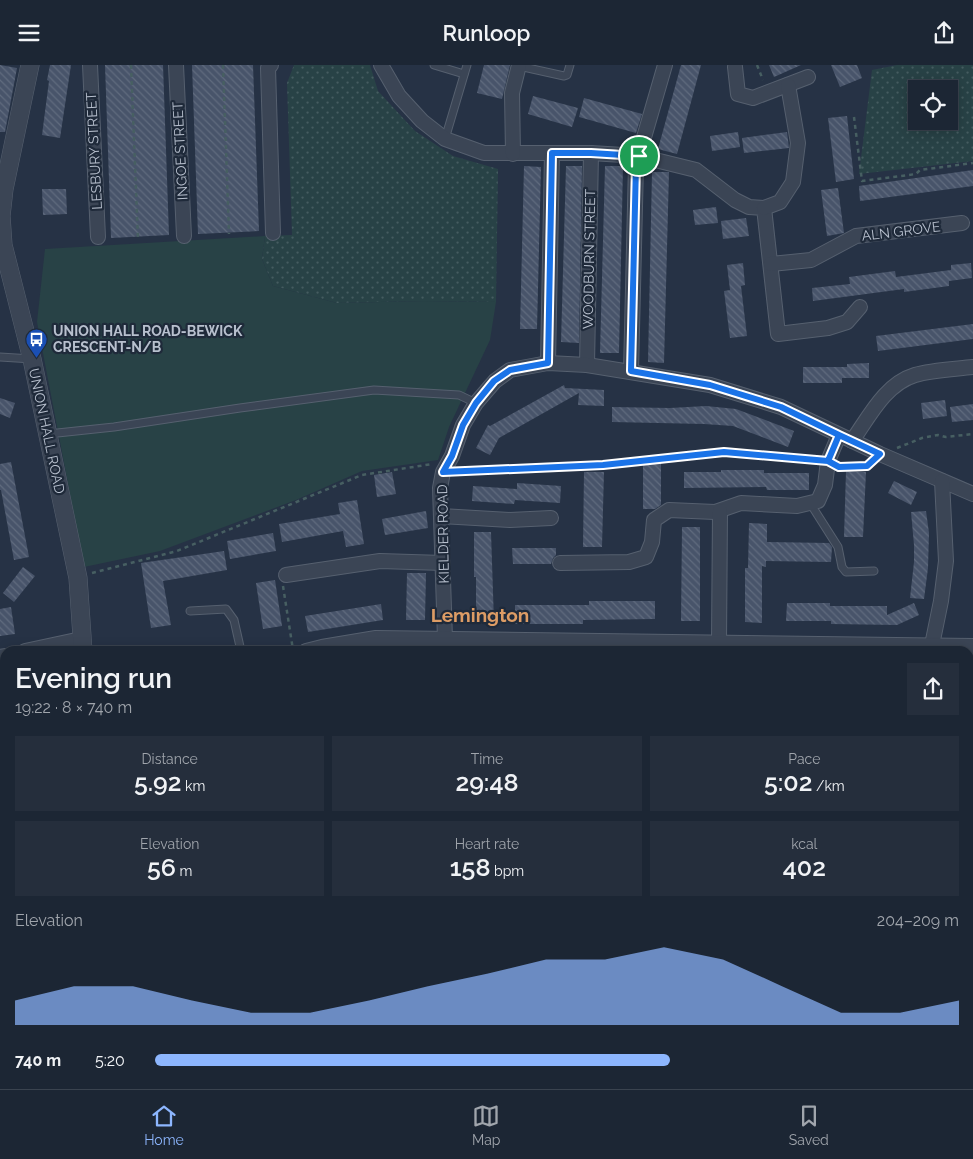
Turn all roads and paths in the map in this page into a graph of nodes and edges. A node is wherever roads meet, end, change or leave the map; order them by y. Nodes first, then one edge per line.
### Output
1 (30, 65) edge
2 (90, 65) edge
3 (131, 65) edge
4 (176, 65) edge
5 (223, 65) edge
6 (271, 65) edge
7 (381, 65) edge
8 (434, 65) edge
9 (467, 65) edge
10 (570, 65) edge
11 (664, 65) edge
12 (519, 66) edge
13 (735, 67) dead end
14 (464, 74) junction
15 (808, 77) dead end
16 (788, 85) junction
17 (854, 117) dead end
18 (445, 139) junction
19 (552, 153) junction
20 (591, 153) junction
21 (512, 154) junction
22 (639, 156) junction
23 (973, 163) edge
24 (764, 208) junction
25 (962, 223) dead end
26 (274, 233) dead end
27 (229, 234) dead end
28 (184, 236) dead end
29 (98, 237) dead end
30 (138, 240) dead end
31 (3, 262) edge
32 (770, 264) junction
33 (860, 307) dead end
34 (0, 357) edge
35 (32, 359) junction
36 (548, 363) junction
37 (587, 365) junction
38 (973, 367) edge
39 (631, 371) junction
40 (476, 403) junction
41 (47, 434) junction
42 (973, 434) edge
43 (839, 435) junction
44 (852, 441) junction
45 (880, 454) junction
46 (828, 461) junction
47 (443, 472) junction
48 (942, 481) junction
49 (973, 494) edge
50 (810, 503) junction
51 (720, 511) junction
52 (441, 516) junction
53 (550, 518) dead end
54 (442, 563) junction
55 (560, 563) dead end
56 (874, 571) dead end
57 (286, 575) joint
58 (78, 578) junction
59 (190, 611) dead end
60 (445, 639) junction
61 (719, 642) junction
62 (82, 645) edge
63 (932, 645) junction
64 (240, 646) edge
65 (292, 646) edge
66 (337, 646) edge
67 (748, 646) edge
68 (844, 646) edge
69 (973, 646) edge

1 - 31 street, UNION HALL ROAD
2 - 29 street, LESBURY STREET
3 - 30 path
4 - 28 street, INGOE STREET
5 - 27 path
6 - 26 street
7 - 18 street
8 - 14 lane
9 - 14 lane
10 - 12 lane
11 - 22 street
12 - 21 street
13 - 16 street
14 - 18 lane
15 - 16 street
16 - 24 street
17 - 23 path
18 - 21 street
19 - 20 street
19 - 21 street
19 - 36 street
20 - 22 street
20 - 37 street, WOODBURN STREET
22 - 24 street
22 - 39 street
24 - 32 street
25 - 32 street, ALN GROVE
31 - 35 street, UNION HALL ROAD
32 - 33 street
34 - 35 lane
35 - 41 street, UNION HALL ROAD
36 - 37 street, KIELDER ROAD
36 - 40 street, KIELDER ROAD
37 - 39 street, KIELDER ROAD
38 - 44 street
39 - 43 street, KIELDER ROAD
40 - 41 lane
40 - 47 street, KIELDER ROAD
41 - 58 street, UNION HALL ROAD
42 - 45 path
43 - 44 street, KIELDER ROAD
43 - 46 street
44 - 45 street, KIELDER ROAD
45 - 46 path
45 - 48 street, KIELDER ROAD
46 - 47 path
46 - 50 street
47 - 52 street, KIELDER ROAD
47 - 58 path
48 - 49 street, KIELDER ROAD
48 - 63 street
50 - 51 street
50 - 56 lane
51 - 55 street
51 - 61 street
52 - 53 street
52 - 54 street, KIELDER ROAD
54 - 57 street
54 - 60 street, KIELDER ROAD
57 - 65 path
58 - 62 street, UNION HALL ROAD
59 - 64 lane
60 - 61 street
60 - 66 street
61 - 67 street
63 - 68 street
63 - 69 street

